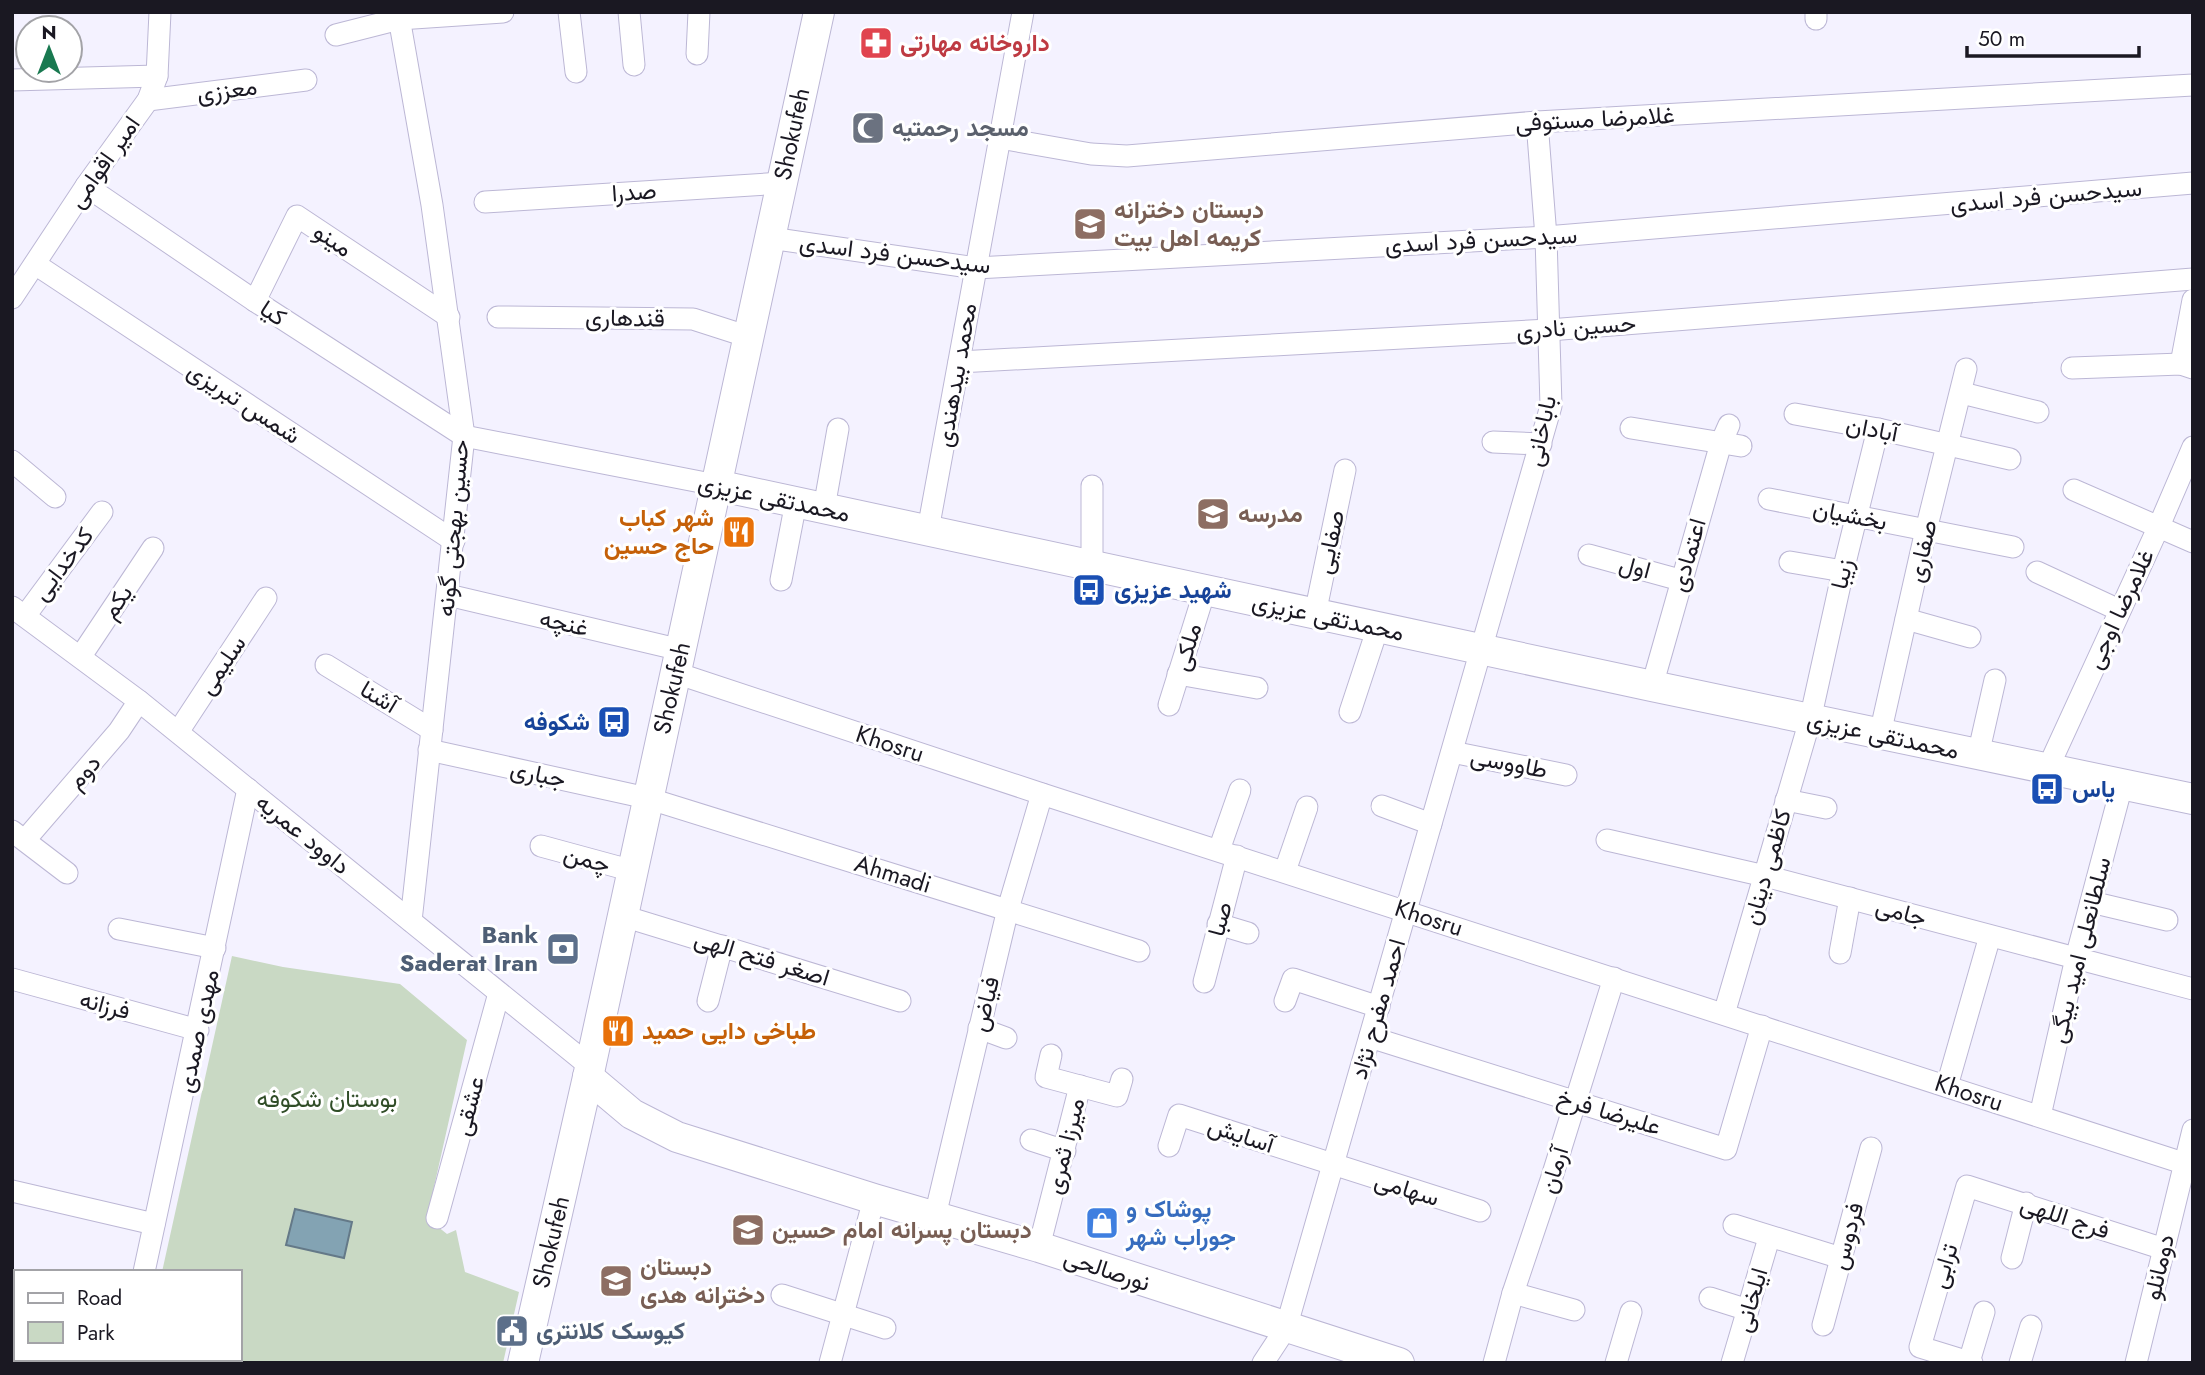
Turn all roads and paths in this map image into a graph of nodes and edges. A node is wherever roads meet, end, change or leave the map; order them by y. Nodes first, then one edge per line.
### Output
1 (160, 12) edge
2 (503, 12) edge
3 (569, 12) edge
4 (629, 12) edge
5 (699, 12) edge
6 (819, 12) edge
7 (1023, 12) edge
8 (398, 16) edge
9 (336, 35) dead end
10 (697, 54) dead end
11 (634, 65) dead end
12 (576, 72) dead end
13 (156, 76) junction
14 (12, 79) edge
15 (306, 80) dead end
16 (2193, 85) edge
17 (148, 100) junction
18 (1537, 122) junction
19 (1000, 138) junction
20 (782, 183) junction
21 (2193, 183) edge
22 (86, 186) junction
23 (485, 202) dead end
24 (1546, 237) junction
25 (770, 238) junction
26 (35, 264) junction
27 (976, 268) junction
28 (2193, 279) edge
29 (12, 298) edge
30 (2193, 300) edge
31 (255, 301) junction
32 (449, 317) junction
33 (498, 317) dead end
34 (1549, 330) junction
35 (749, 337) junction
36 (959, 362) junction
37 (2187, 366) edge
38 (2072, 368) dead end
39 (1966, 369) dead end
40 (1962, 393) junction
41 (2038, 412) dead end
42 (1795, 414) dead end
43 (1631, 428) dead end
44 (838, 429) dead end
45 (1878, 429) junction
46 (464, 436) junction
47 (1493, 442) dead end
48 (1541, 444) junction
49 (1948, 445) junction
50 (2193, 447) edge
51 (2010, 459) dead end
52 (12, 461) edge
53 (1345, 470) dead end
54 (716, 485) junction
55 (1092, 486) dead end
56 (2074, 490) dead end
57 (55, 497) dead end
58 (1769, 499) dead end
59 (810, 505) junction
60 (102, 512) dead end
61 (1856, 516) junction
62 (2159, 526) junction
63 (928, 530) junction
64 (1926, 530) junction
65 (454, 541) junction
66 (2193, 542) edge
67 (2013, 547) dead end
68 (153, 548) dead end
69 (1589, 555) dead end
70 (1790, 562) dead end
71 (1092, 565) junction
72 (1843, 571) junction
73 (2038, 572) dead end
74 (781, 580) dead end
75 (1680, 580) junction
76 (1205, 590) junction
77 (448, 595) junction
78 (266, 598) dead end
79 (2119, 610) junction
80 (19, 612) edge
81 (1315, 614) junction
82 (1906, 618) junction
83 (1378, 627) junction
84 (1970, 637) dead end
85 (1482, 649) junction
86 (80, 656) junction
87 (678, 662) junction
88 (326, 665) dead end
89 (1178, 674) junction
90 (1996, 680) dead end
91 (1652, 686) junction
92 (1257, 688) dead end
93 (139, 701) junction
94 (1169, 705) dead end
95 (1350, 712) dead end
96 (1810, 720) junction
97 (178, 732) junction
98 (1880, 734) junction
99 (431, 740) junction
100 (1452, 752) junction
101 (1978, 755) junction
102 (2046, 770) junction
103 (1566, 775) dead end
104 (2122, 785) junction
105 (248, 789) junction
106 (1240, 790) dead end
107 (1042, 794) junction
108 (647, 798) junction
109 (2193, 799) edge
110 (1786, 800) junction
111 (1382, 806) dead end
112 (1307, 807) dead end
113 (1826, 808) dead end
114 (1431, 824) junction
115 (19, 836) edge
116 (1607, 840) dead end
117 (541, 846) dead end
118 (1228, 853) junction
119 (633, 871) junction
120 (1285, 871) junction
121 (66, 873) dead end
122 (1765, 876) junction
123 (1850, 898) junction
124 (2091, 902) junction
125 (1008, 909) junction
126 (1406, 911) junction
127 (623, 916) junction
128 (2167, 920) dead end
129 (411, 921) junction
130 (1218, 924) junction
131 (119, 929) dead end
132 (1248, 933) dead end
133 (1990, 936) junction
134 (722, 946) junction
135 (215, 948) junction
136 (1139, 951) dead end
137 (1840, 953) dead end
138 (2076, 958) junction
139 (1614, 978) junction
140 (12, 979) edge
141 (1204, 982) dead end
142 (2193, 989) edge
143 (499, 993) junction
144 (901, 1001) dead end
145 (1285, 1001) dead end
146 (708, 1002) dead end
147 (1379, 1007) junction
148 (1724, 1014) junction
149 (1762, 1026) junction
150 (979, 1028) junction
151 (198, 1030) junction
152 (1370, 1037) junction
153 (1006, 1038) dead end
154 (1051, 1055) dead end
155 (589, 1072) junction
156 (1080, 1086) junction
157 (1947, 1086) junction
158 (1120, 1088) dead end
159 (1574, 1101) junction
160 (2040, 1116) junction
161 (2193, 1130) edge
162 (1031, 1140) dead end
163 (1169, 1146) dead end
164 (1871, 1148) dead end
165 (1065, 1151) junction
166 (2183, 1163) junction
167 (1333, 1166) junction
168 (1966, 1186) joint
169 (12, 1191) edge
170 (874, 1199) junction
171 (2026, 1203) junction
172 (2183, 1209) edge
173 (1480, 1211) dead end
174 (935, 1216) junction
175 (438, 1219) dead end
176 (154, 1224) junction
177 (1734, 1225) dead end
178 (1769, 1238) junction
179 (1039, 1247) junction
180 (2164, 1249) junction
181 (1840, 1258) junction
182 (2012, 1258) dead end
183 (144, 1270) edge
184 (1514, 1293) junction
185 (782, 1295) dead end
186 (1710, 1298) dead end
187 (1574, 1310) dead end
188 (1748, 1310) junction
189 (1631, 1311) dead end
190 (1984, 1311) dead end
191 (844, 1315) junction
192 (1823, 1325) dead end
193 (2031, 1326) dead end
194 (885, 1328) dead end
195 (1286, 1328) junction
196 (1734, 1362) edge
197 (1970, 1362) edge
198 (523, 1363) edge
199 (830, 1363) edge
200 (1263, 1363) edge
201 (1399, 1363) edge
202 (1493, 1363) edge
203 (1616, 1363) edge
204 (2020, 1363) edge
205 (2136, 1363) edge

1 - 13 street, امیر اقوامی
2 - 8 street
3 - 12 street
4 - 11 street
5 - 10 street
6 - 20 main road, Shokufeh
7 - 19 street, محمد بیدهندی
8 - 9 street
8 - 32 street, حسین بهجتی گونه
13 - 14 street
13 - 17 street, امیر اقوامی
15 - 17 street, معززی
16 - 18 street, غلامرضا مستوفی
17 - 22 street, امیر اقوامی
18 - 19 street, غلامرضا مستوفی
18 - 24 street, باباخانی
19 - 27 street, محمد بیدهندی
20 - 23 street, صدرا
20 - 25 main road, Shokufeh
21 - 24 street, سیدحسن فرد اسدی
22 - 26 street, امیر اقوامی
22 - 31 street, کیا
24 - 27 street, سیدحسن فرد اسدی
24 - 34 street, باباخانی
25 - 27 street, سیدحسن فرد اسدی
25 - 35 main road, Shokufeh
26 - 29 street, امیر اقوامی
26 - 65 street, شمس تبریزی
27 - 36 street, محمد بیدهندی
28 - 34 street, حسین نادری
30 - 37 street
31 - 32 street, مینو
31 - 46 street, کیا
32 - 46 street, حسین بهجتی گونه
33 - 35 street, قندهاری
34 - 36 street, حسین نادری
34 - 48 street, باباخانی
35 - 54 main road, Shokufeh
36 - 63 street, محمد بیدهندی
37 - 38 street
39 - 40 street, صفاری
40 - 41 street
40 - 49 street, صفاری
42 - 45 street, آبادان
43 - 75 street, اعتمادی
44 - 59 street
45 - 49 street, آبادان
45 - 61 street, زیبا
46 - 54 street, محمدتقی عزیزی
46 - 65 street, حسین بهجتی گونه
47 - 48 street
48 - 85 street, باباخانی
49 - 51 street
49 - 64 street, صفاری
50 - 62 street, غلامرضا اوجی
52 - 57 street
53 - 81 street, صفایی
54 - 59 main road, محمدتقی عزیزی
54 - 87 main road, Shokufeh
55 - 71 street
56 - 62 street
58 - 61 street, بخشیان
59 - 63 main road, محمدتقی عزیزی
59 - 74 street
60 - 80 street, کدخدایی
61 - 64 street, بخشیان
61 - 72 street, زیبا
62 - 66 street
62 - 79 street, غلامرضا اوجی
63 - 71 main road, محمدتقی عزیزی
64 - 67 street, بخشیان
64 - 82 street, صفاری
65 - 77 street, حسین بهجتی گونه
68 - 86 street, یکم
69 - 75 street, اول
70 - 72 street
71 - 76 main road, محمدتقی عزیزی
72 - 96 street, زیبا
73 - 79 street
75 - 91 street, اعتمادی
76 - 81 main road, محمدتقی عزیزی
76 - 89 street, ملکی
77 - 87 street, غنچه
77 - 99 street, حسین بهجتی گونه
78 - 97 street, سلیمی
79 - 102 street, غلامرضا اوجی
80 - 86 street, داوود عمریه
81 - 83 main road, محمدتقی عزیزی
82 - 84 street
82 - 98 street, صفاری
83 - 85 main road, محمدتقی عزیزی
83 - 95 street
85 - 91 main road, محمدتقی عزیزی
85 - 100 street, احمد مفرح نژاد
86 - 93 street, داوود عمریه
87 - 107 street, Khosru
87 - 108 main road, Shokufeh
88 - 99 street, آشنا
89 - 92 street
89 - 94 street, ملکی
90 - 101 street
91 - 96 main road, محمدتقی عزیزی
93 - 97 street, داوود عمریه
93 - 115 street, دوم
96 - 98 main road, محمدتقی عزیزی
96 - 110 street, کاظمی دینان
97 - 105 street, داوود عمریه
98 - 101 main road, محمدتقی عزیزی
99 - 108 street, جباری
99 - 129 street, حسین بهجتی گونه
100 - 103 street, طاووسی
100 - 114 street, احمد مفرح نژاد
101 - 102 main road, محمدتقی عزیزی
102 - 104 main road, محمدتقی عزیزی
104 - 109 main road, محمدتقی عزیزی
104 - 124 street, سلطانعلی امید بیگی
105 - 129 street, داوود عمریه
105 - 135 street, مهدی صمدی
106 - 118 street, صبا
107 - 118 street, Khosru
107 - 125 street, فیاض
108 - 119 main road, Shokufeh
108 - 125 street, Ahmadi
110 - 113 street
110 - 122 street, کاظمی دینان
111 - 114 street
112 - 120 street
114 - 126 street, احمد مفرح نژاد
115 - 121 street, دوم
116 - 122 street, جامی
117 - 119 street, چمن
118 - 120 street, Khosru
118 - 130 street, صبا
119 - 127 main road, Shokufeh
120 - 126 street, Khosru
122 - 123 street, جامی
122 - 148 street, کاظمی دینان
123 - 133 street, جامی
123 - 137 street
124 - 128 street
124 - 138 street, سلطانعلی امید بیگی
125 - 136 street, Ahmadi
125 - 150 street, فیاض
126 - 139 street, Khosru
126 - 147 street, احمد مفرح نژاد
127 - 134 street, اصغر فتح الهی
127 - 155 main road, Shokufeh
129 - 143 street, داوود عمریه
130 - 132 street
130 - 141 street, صبا
131 - 135 street
133 - 138 street, جامی
133 - 157 street
134 - 144 street, اصغر فتح الهی
134 - 146 street
135 - 151 street, مهدی صمدی
138 - 142 street, جامی
138 - 160 street, سلطانعلی امید بیگی
139 - 148 street, Khosru
139 - 159 street, آرمان
140 - 151 street, فرزانه
143 - 155 street, داوود عمریه
143 - 175 street, عشقی
145 - 147 street
147 - 152 street, احمد مفرح نژاد
148 - 149 street, Khosru
149 - 157 street, Khosru
149 - 159 street, علیرضا فرخ
150 - 153 street
150 - 174 street, فیاض
151 - 176 street, مهدی صمدی
152 - 159 street, علیرضا فرخ
152 - 167 street, احمد مفرح نژاد
154 - 156 street
155 - 170 main road, نورصالحی
155 - 198 main road, Shokufeh
156 - 158 street
156 - 165 street, میرزا ثمری
157 - 160 street, Khosru
159 - 184 street, آرمان
160 - 166 street, Khosru
161 - 166 street, دومانلو
162 - 165 street
163 - 167 street, آسایش
164 - 181 street, فردوس
165 - 179 street, میرزا ثمری
166 - 172 street, دومانلو
167 - 173 street, سهامی
167 - 195 street, احمد مفرح نژاد
168 - 171 street, فرج اللهی
168 - 197 street, ترابی
169 - 176 street
170 - 174 main road, نورصالحی
170 - 191 street
171 - 180 street, فرج اللهی
171 - 182 street
172 - 180 street, دومانلو
174 - 179 main road, نورصالحی
176 - 183 street, مهدی صمدی
177 - 178 street
178 - 181 street
178 - 188 street, ایلخانی
179 - 195 main road, نورصالحی
180 - 205 street, دومانلو
181 - 192 street, فردوس
184 - 187 street
184 - 202 street, آرمان
185 - 191 street
186 - 188 street
188 - 196 street, ایلخانی
189 - 203 street
190 - 197 street
191 - 194 street
191 - 199 street
193 - 204 street
195 - 200 street, احمد مفرح نژاد
195 - 201 main road, نورصالحی

